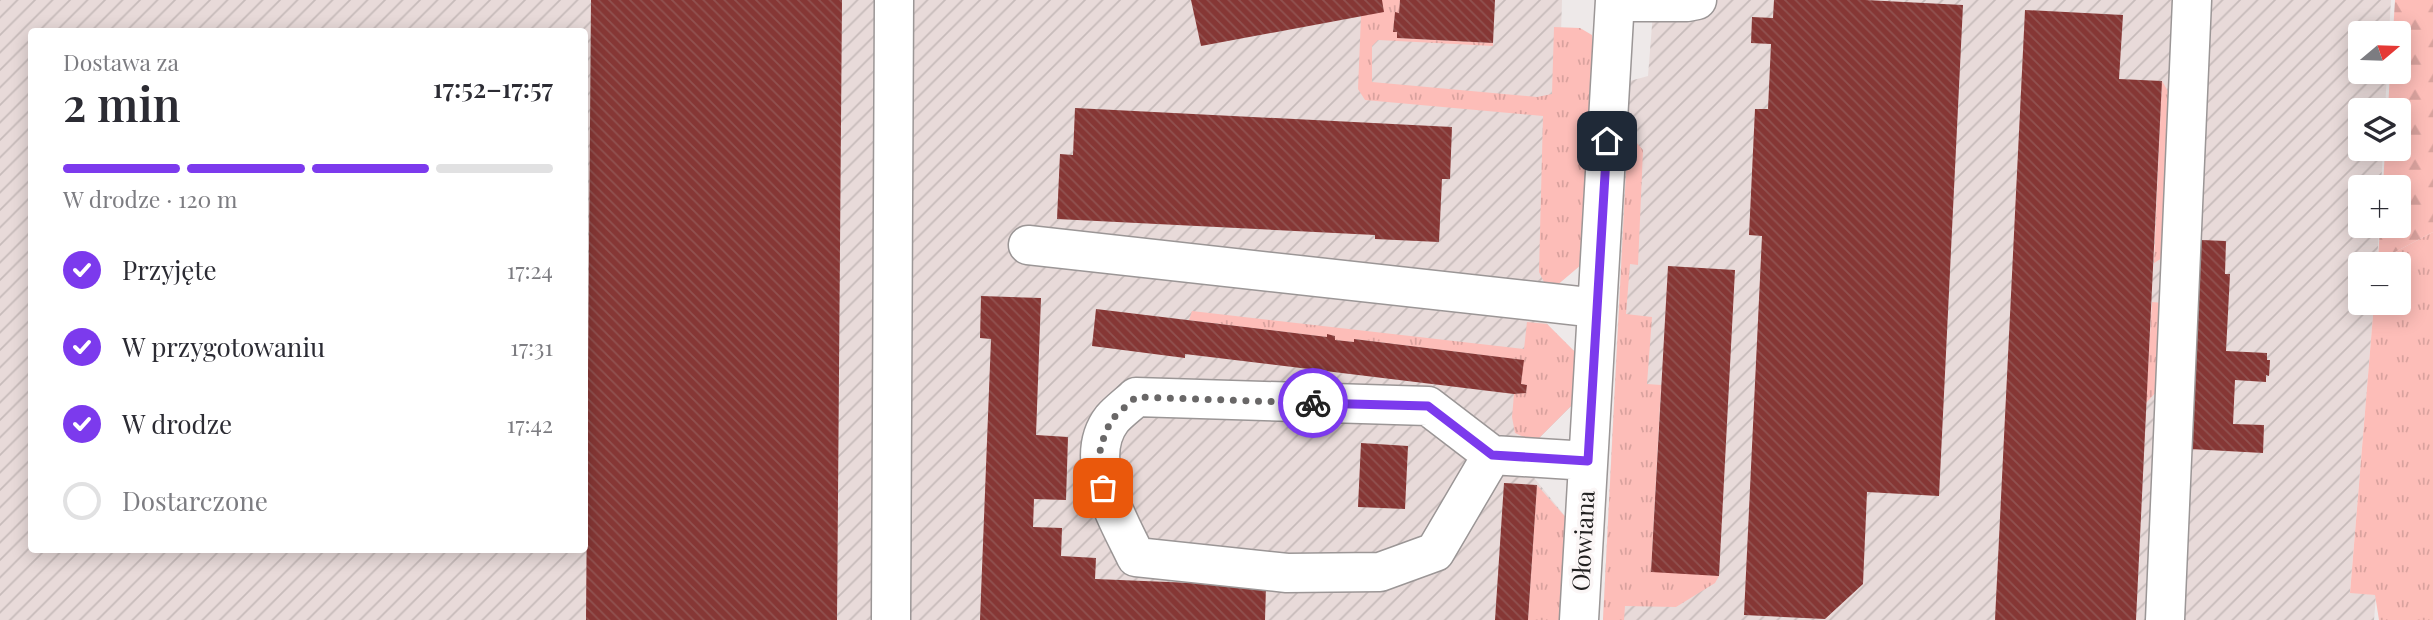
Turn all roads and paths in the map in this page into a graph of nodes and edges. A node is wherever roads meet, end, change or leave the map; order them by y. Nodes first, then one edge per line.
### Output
1 (894, 0) edge
2 (1697, 0) edge
3 (2192, 0) edge
4 (1615, 1) edge
5 (1028, 245) dead end
6 (1597, 308) junction
7 (1492, 455) junction
8 (1588, 461) junction
9 (891, 620) edge
10 (1579, 620) edge
11 (2165, 620) edge

1 - 9 street
2 - 4 street
3 - 11 street
4 - 6 street, Ołowiana
5 - 6 street
6 - 8 street, Ołowiana
7 - 7 street
7 - 8 street
8 - 10 street, Ołowiana

